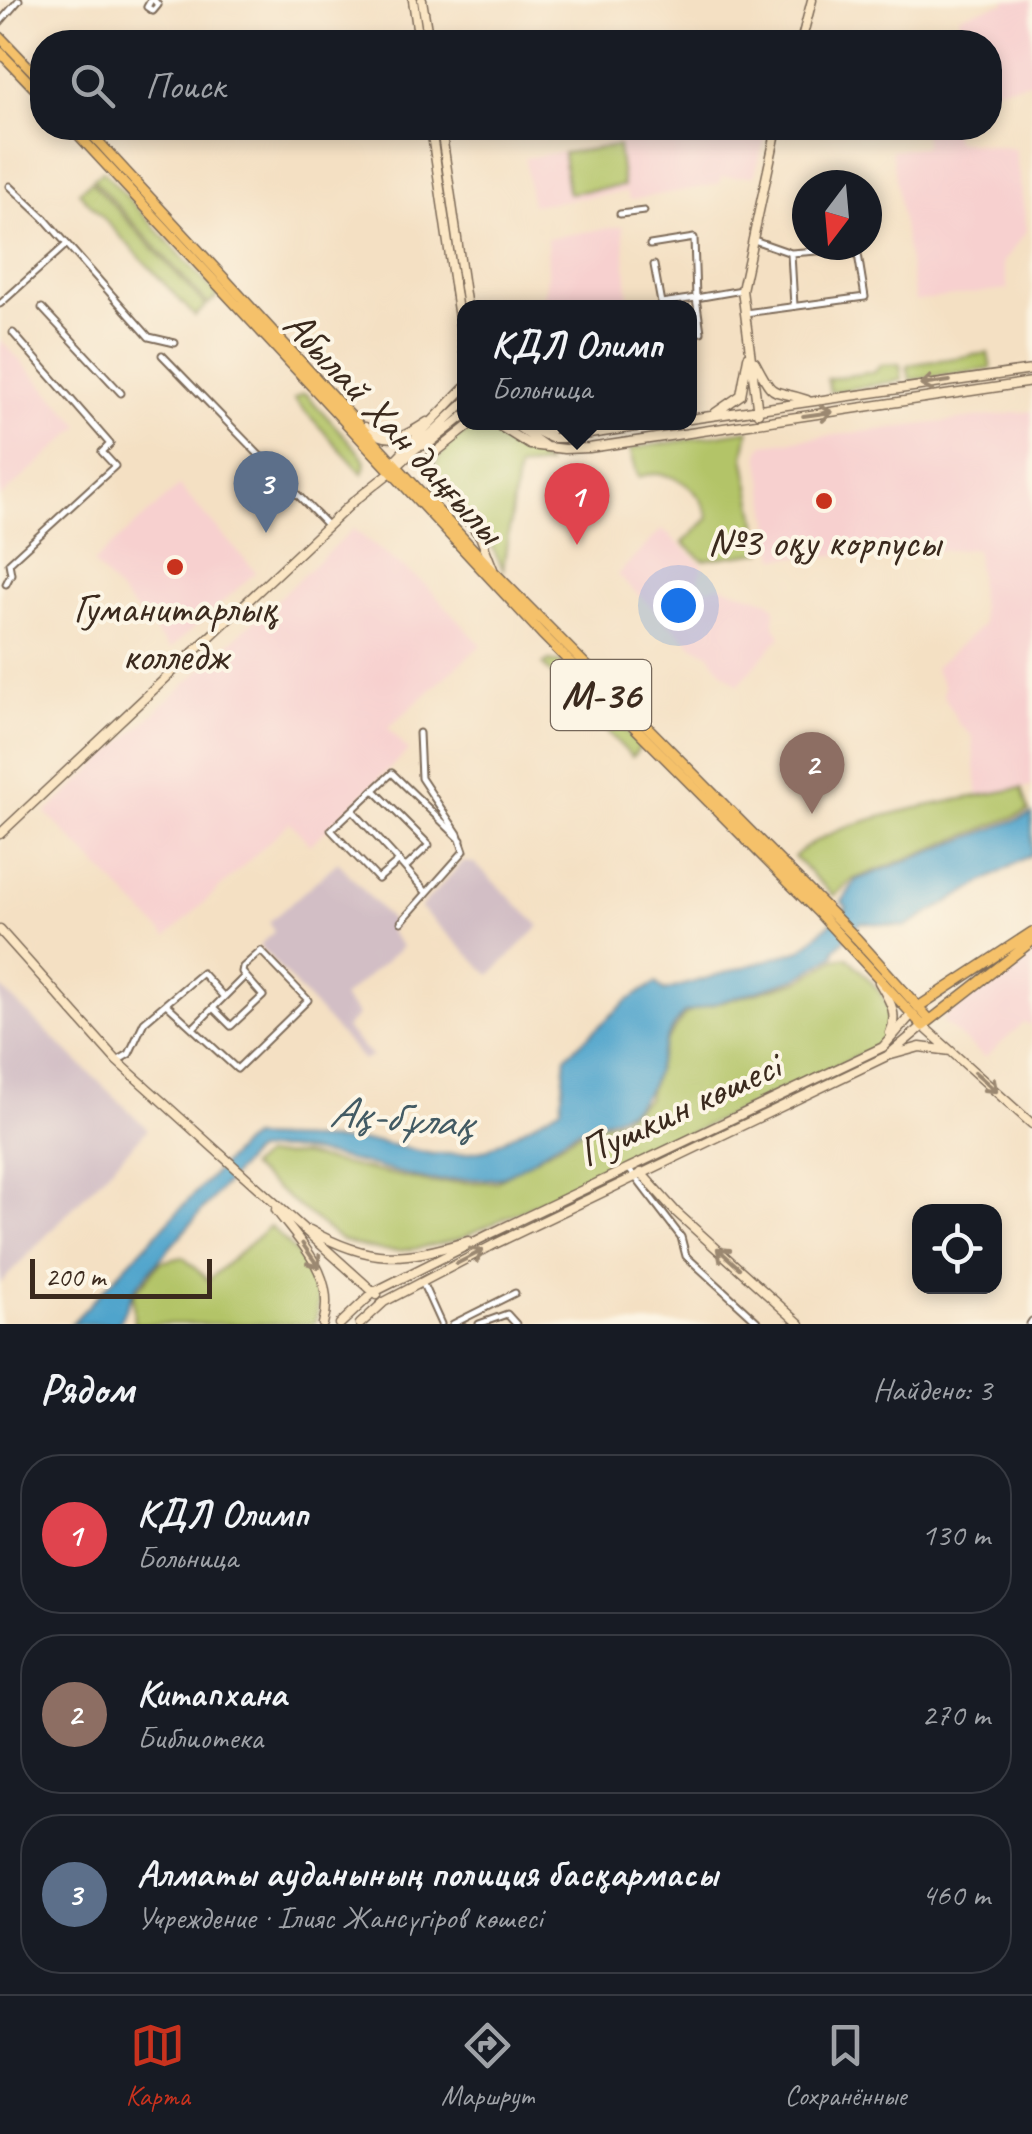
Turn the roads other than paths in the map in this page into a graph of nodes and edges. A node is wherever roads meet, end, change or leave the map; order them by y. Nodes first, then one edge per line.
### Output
1 (19, 0) edge
2 (413, 0) edge
3 (422, 0) edge
4 (812, 0) edge
5 (0, 22) edge
6 (417, 30) edge
7 (426, 30) edge
8 (803, 30) edge
9 (0, 37) edge
10 (0, 52) edge
11 (30, 68) edge
12 (30, 83) edge
13 (83, 140) edge
14 (97, 140) edge
15 (433, 140) edge
16 (443, 140) edge
17 (775, 140) edge
18 (10, 186) dead end
19 (644, 210) dead end
20 (620, 214) dead end
21 (752, 240) junction
22 (67, 244) junction
23 (650, 246) dead end
24 (791, 253) junction
25 (654, 265) dead end
26 (742, 290) junction
27 (696, 298) junction
28 (466, 300) edge
29 (661, 300) edge
30 (678, 300) edge
31 (0, 304) edge
32 (457, 304) edge
33 (697, 306) edge
34 (794, 306) junction
35 (42, 308) dead end
36 (745, 312) junction
37 (13, 333) dead end
38 (697, 333) edge
39 (175, 343) dead end
40 (750, 351) junction
41 (162, 355) dead end
42 (1032, 370) edge
43 (1032, 382) edge
44 (120, 393) dead end
45 (457, 396) edge
46 (811, 401) junction
47 (758, 409) junction
48 (347, 411) junction
49 (457, 411) edge
50 (440, 415) junction
51 (708, 416) junction
52 (697, 418) edge
53 (457, 421) edge
54 (759, 422) junction
55 (464, 430) edge
56 (505, 430) edge
57 (522, 430) edge
58 (534, 430) edge
59 (544, 430) edge
60 (616, 430) edge
61 (418, 447) junction
62 (548, 448) junction
63 (393, 466) junction
64 (328, 526) junction
65 (495, 573) junction
66 (6, 584) dead end
67 (419, 733) dead end
68 (374, 790) junction
69 (353, 811) junction
70 (0, 834) edge
71 (460, 840) junction
72 (399, 861) junction
73 (405, 868) junction
74 (427, 893) junction
75 (820, 908) junction
76 (401, 922) dead end
77 (0, 930) edge
78 (1032, 932) edge
79 (1032, 941) edge
80 (854, 943) junction
81 (872, 970) junction
82 (244, 976) junction
83 (950, 984) junction
84 (223, 996) junction
85 (958, 997) junction
86 (166, 1004) junction
87 (213, 1008) junction
88 (916, 1010) junction
89 (926, 1023) junction
90 (193, 1028) junction
91 (885, 1052) junction
92 (953, 1052) junction
93 (117, 1061) junction
94 (1032, 1124) edge
95 (636, 1172) junction
96 (268, 1198) junction
97 (297, 1223) junction
98 (488, 1234) junction
99 (422, 1282) junction
100 (374, 1292) junction
101 (514, 1293) dead end
102 (384, 1302) junction
103 (324, 1324) edge
104 (340, 1324) edge
105 (360, 1324) edge
106 (441, 1324) edge
107 (453, 1324) edge
108 (479, 1324) edge
109 (516, 1324) edge
110 (760, 1324) edge
111 (800, 1324) edge

1 - 5 street
2 - 6 main road
3 - 7 main road
4 - 8 main road
9 - 11 main road
10 - 12 main road
13 - 63 main road, Абылай Хан даңғылы / M-36
14 - 48 main road, Абылай Хан даңғылы / M-36
15 - 32 main road
16 - 28 main road
17 - 21 main road
18 - 22 street
19 - 20 street
21 - 24 street
21 - 26 main road
22 - 31 street
22 - 39 street
23 - 27 street
24 - 34 street
24 - 34 street
25 - 29 street
26 - 27 street
26 - 36 main road
27 - 30 street
33 - 38 street
34 - 36 street
35 - 44 street
36 - 40 main road
37 - 66 street
40 - 46 main road
40 - 47 main road
40 - 51 main road
41 - 64 street
42 -> 46 main road
54 -> 43 main road
45 - 50 main road
46 - 47 main road
47 - 51 main road
47 - 54 main road
48 - 50 main road
48 - 63 main road, Абылай Хан даңғылы / M-36
49 - 61 main road
50 - 63 main road
51 - 52 main road
53 - 61 main road
54 - 62 main road
55 - 65 main road
56 - 62 main road
57 - 62 main road
58 - 62 main road
59 - 60 main road
61 - 63 main road
63 - 64 main road
63 - 65 main road, Абылай Хан даңғылы / M-36
63 - 75 main road, Абылай Хан даңғылы / M-36
64 - 70 main road
65 - 75 main road, Абылай Хан даңғылы / M-36
67 - 71 street
68 - 69 street
68 - 71 street
68 - 73 street
69 - 72 street
69 - 72 street
71 - 74 street
72 - 73 street
73 - 74 street
74 - 76 street
75 - 80 main road, Абылай Хан даңғылы / M-36
77 - 93 main road
78 - 83 main road, Пушкин көшесі
79 - 85 main road, Пушкин көшесі
80 - 81 main road, Абылай Хан даңғылы / M-36
80 - 88 main road, Абылай Хан даңғылы / M-36
81 - 88 main road, Абылай Хан даңғылы / M-36
81 - 91 main road
82 - 84 street
82 - 87 street
82 - 90 street
83 - 85 main road
83 - 88 main road, Пушкин көшесі
84 - 86 street
84 - 87 street
85 - 89 main road, Пушкин көшесі
86 - 90 street
86 - 93 street
87 - 90 street
88 - 89 main road, Абылай Хан даңғылы
88 - 91 main road, Пушкин көшесі
89 - 91 main road, Пушкин көшесі
89 - 92 main road
91 - 92 main road
91 - 95 main road, Пушкин көшесі
92 -> 94 main road
93 - 96 main road
95 - 98 main road, Пушкин көшесі
99 -> 95 main road, Пушкин көшесі
95 - 110 street
111 -> 95 main road
96 - 97 main road
96 -> 103 main road
97 - 98 main road
97 - 100 main road
98 - 100 main road, Пушкин көшесі
99 - 102 main road, Пушкин көшесі
99 - 106 street
100 - 102 main road
100 - 104 main road, Пушкин көшесі
101 - 107 street
102 - 105 main road, Пушкин көшесі
108 - 109 street

